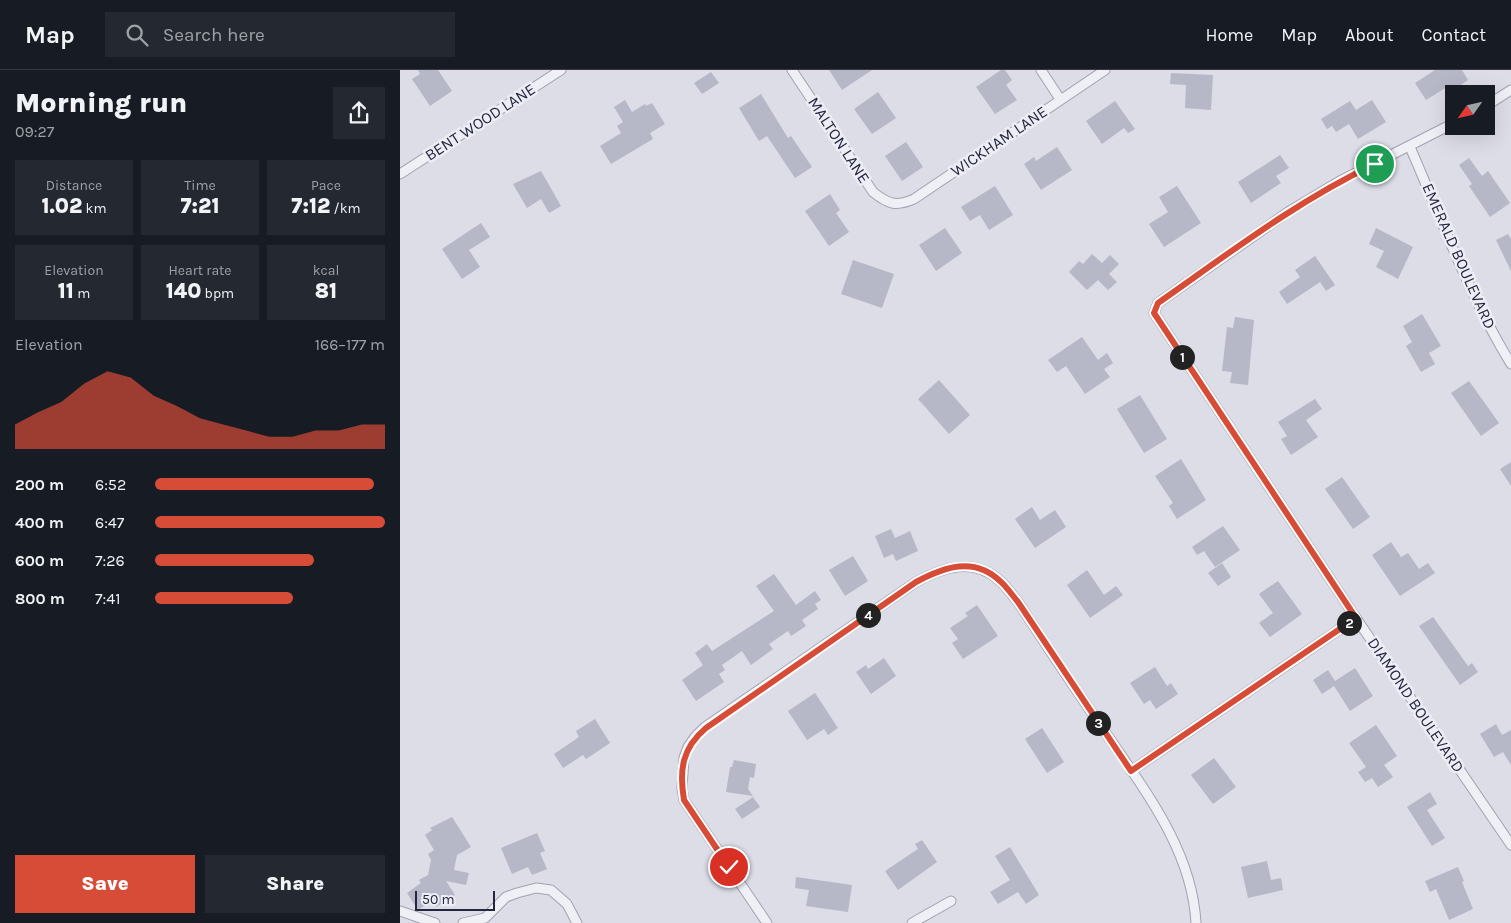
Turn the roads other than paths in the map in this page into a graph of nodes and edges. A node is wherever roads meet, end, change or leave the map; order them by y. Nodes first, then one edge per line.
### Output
1 (560, 70) edge
2 (792, 70) edge
3 (1041, 70) edge
4 (1105, 70) edge
5 (1511, 90) edge
6 (1060, 99) junction
7 (1495, 100) edge
8 (1445, 128) edge
9 (1410, 146) junction
10 (400, 174) edge
11 (891, 203) joint
12 (1511, 364) edge
13 (1356, 618) junction
14 (1131, 771) junction
15 (1511, 845) edge
16 (951, 901) dead end
17 (400, 911) edge
18 (436, 923) edge
19 (463, 923) edge
20 (577, 923) edge
21 (767, 923) edge
22 (912, 923) edge
23 (1196, 923) edge

1 - 10 street, BENT WOOD LANE
2 - 11 street, MALTON LANE
3 - 6 street
4 - 6 street, WICKHAM LANE
5 - 7 street
6 - 11 street, WICKHAM LANE
8 - 9 street, DIAMOND BOULEVARD
9 - 12 street, EMERALD BOULEVARD
9 - 13 street, DIAMOND BOULEVARD
13 - 14 street
13 - 15 street, DIAMOND BOULEVARD
14 - 21 street
14 - 23 street
16 - 22 street
17 - 18 street
19 - 20 street

